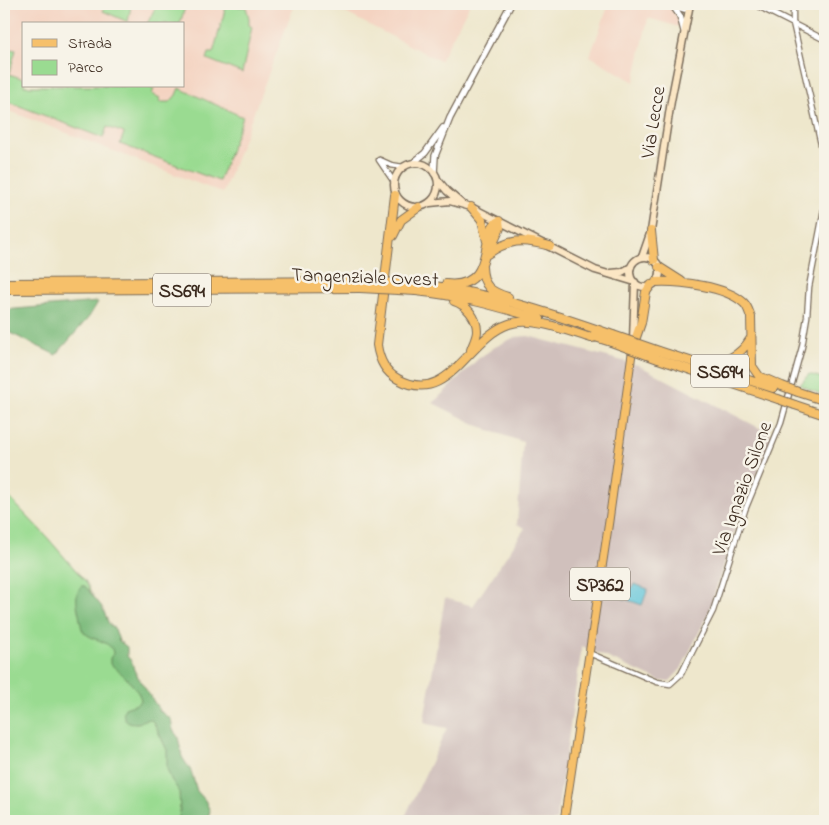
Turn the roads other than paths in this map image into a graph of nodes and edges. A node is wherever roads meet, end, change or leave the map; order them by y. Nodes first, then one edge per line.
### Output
1 (511, 4) edge
2 (754, 4) edge
3 (793, 4) edge
4 (672, 5) edge
5 (690, 6) edge
6 (793, 23) junction
7 (684, 34) junction
8 (825, 40) edge
9 (450, 118) junction
10 (825, 162) edge
11 (413, 163) junction
12 (403, 167) junction
13 (436, 175) junction
14 (394, 182) junction
15 (395, 195) junction
16 (430, 203) junction
17 (462, 204) junction
18 (825, 204) edge
19 (419, 207) junction
20 (472, 207) junction
21 (499, 221) junction
22 (651, 231) junction
23 (487, 244) junction
24 (390, 245) junction
25 (550, 246) junction
26 (486, 255) junction
27 (642, 257) junction
28 (657, 264) junction
29 (482, 267) junction
30 (631, 267) junction
31 (595, 270) junction
32 (635, 282) junction
33 (4, 283) edge
34 (685, 283) junction
35 (653, 284) junction
36 (360, 285) junction
37 (418, 289) junction
38 (4, 291) edge
39 (634, 301) junction
40 (642, 316) junction
41 (585, 325) junction
42 (752, 336) junction
43 (596, 337) junction
44 (612, 339) junction
45 (633, 346) junction
46 (470, 352) junction
47 (660, 354) junction
48 (782, 389) junction
49 (825, 405) edge
50 (825, 415) edge
51 (589, 653) junction
52 (564, 821) edge

1 - 9 street
2 - 6 street
3 - 6 street
4 - 5 street
4 - 7 street
5 - 7 main road, Via Lecce
6 - 8 street
6 - 10 street
7 - 22 main road, Via Lecce
9 - 11 street
9 - 13 street
11 - 12 main road
11 - 13 main road
12 - 14 main road
12 - 14 street
13 - 16 main road
13 - 17 main road
14 - 15 main road
15 - 19 main road
15 - 24 highway
16 - 17 main road
16 - 19 main road
17 - 20 main road
18 - 51 street, Via Ignazio Silone
19 - 24 highway
20 - 21 main road
20 - 23 highway
21 - 23 highway
21 - 25 main road
21 - 26 highway
22 - 27 main road, Via Lecce
22 - 28 highway
23 - 26 highway
24 - 46 highway
25 - 26 highway
25 - 31 main road
26 - 29 highway
27 - 28 main road
27 - 30 main road
28 - 34 highway
28 - 35 main road
29 - 37 highway
29 - 41 highway
30 - 31 main road
30 - 32 main road
31 - 32 main road
32 - 35 main road
32 - 39 main road
33 - 36 highway, Tangenziale Ovest / SS694
34 - 35 highway
34 - 42 highway
35 - 40 highway
36 - 37 highway, Tangenziale Ovest / SS694, bridge
36 - 38 highway, Tangenziale Ovest / SS694
37 - 41 highway, Tangenziale Ovest / SS694
37 - 43 highway, Tangenziale Ovest / SS694
37 - 46 highway
39 - 40 street
39 - 45 main road
40 - 45 highway
41 - 44 highway, Tangenziale Ovest / SS694
42 - 47 highway
42 - 48 highway
43 - 44 highway, Tangenziale Ovest / SS694
43 - 46 highway
44 - 47 highway, Tangenziale Ovest / SS694, bridge
45 - 51 main road, SP362
47 - 48 highway, Tangenziale Ovest / SS694
47 - 50 highway, Tangenziale Ovest / SS694, bridge
48 - 49 highway, bridge
51 - 52 main road, SP362

